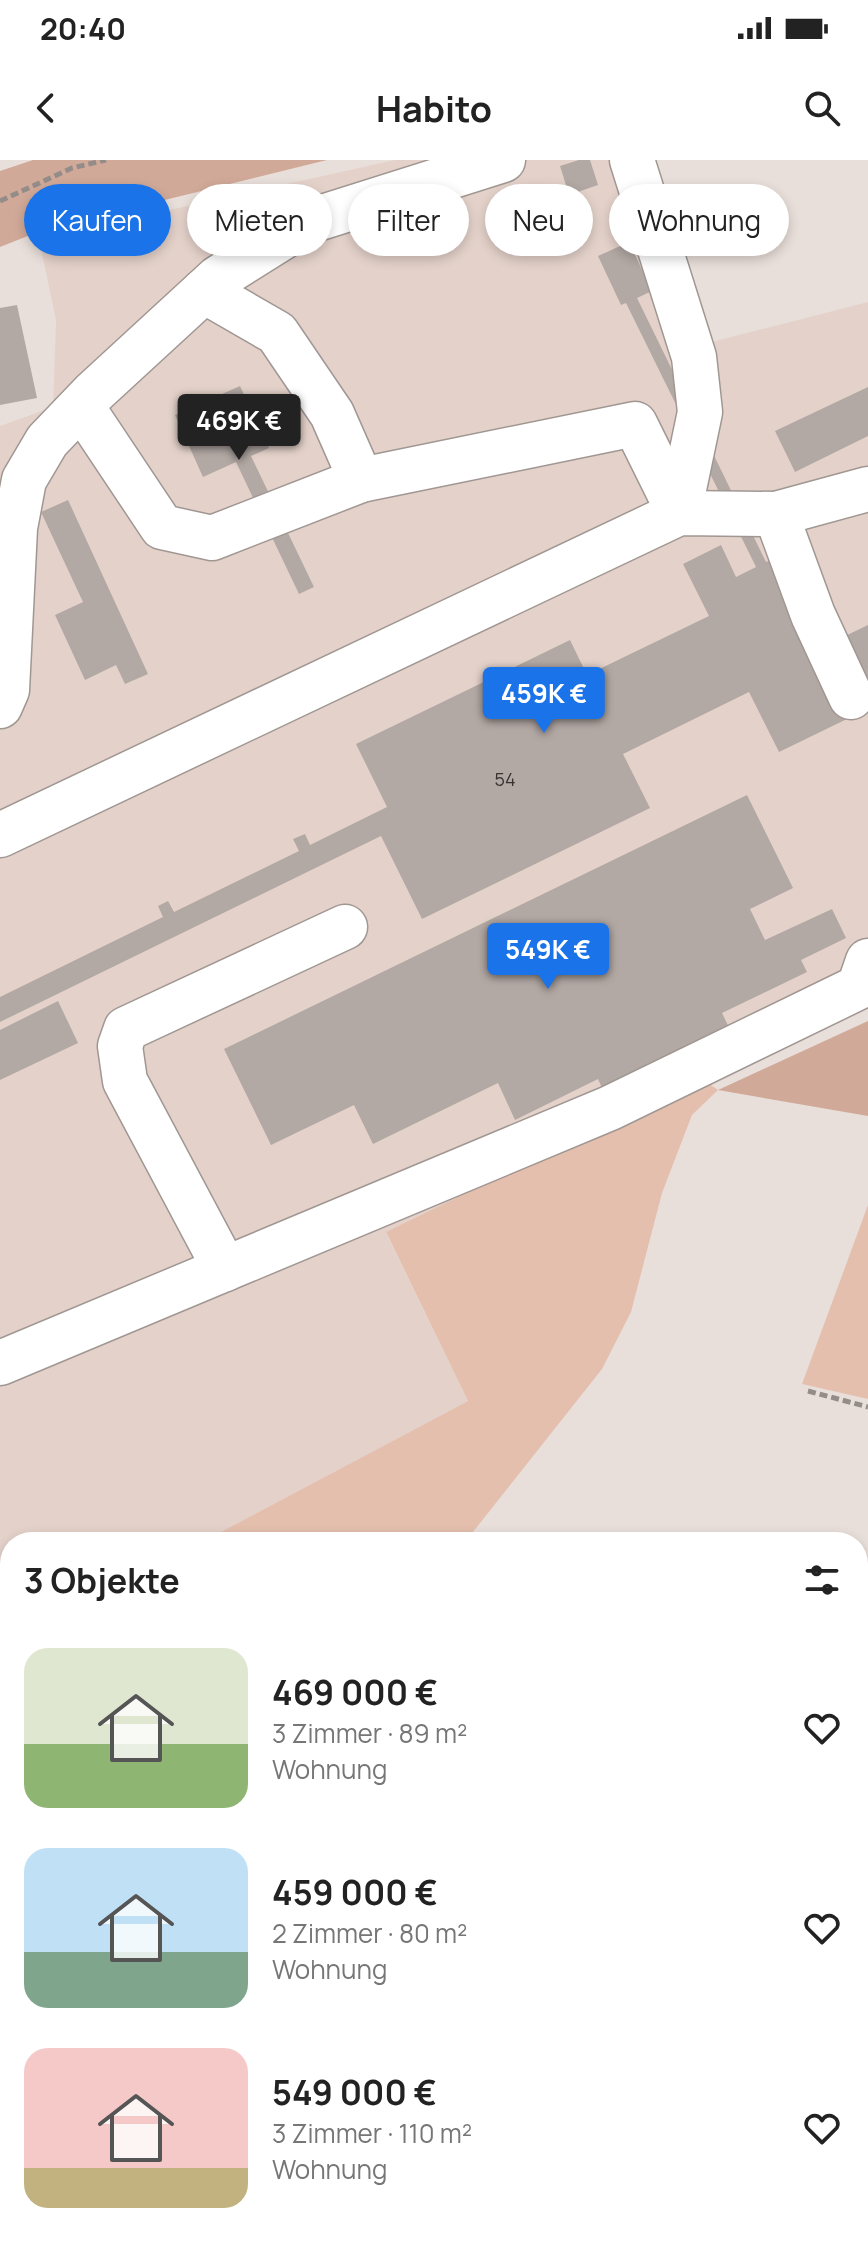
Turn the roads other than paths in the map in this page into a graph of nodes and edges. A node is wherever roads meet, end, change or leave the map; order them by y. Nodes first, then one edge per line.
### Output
1 (503, 160) edge
2 (632, 160) edge
3 (204, 291) junction
4 (82, 407) junction
5 (47, 441) junction
6 (0, 457) edge
7 (361, 480) junction
8 (868, 489) edge
9 (679, 513) junction
10 (776, 514) junction
11 (8, 530) edge
12 (6, 596) edge
13 (851, 697) dead end
14 (0, 706) edge
15 (0, 835) edge
16 (345, 927) dead end
17 (868, 961) edge
18 (225, 1269) junction
19 (0, 1363) edge

1 - 3 lane
2 - 9 lane
3 - 4 lane
3 - 7 lane
4 - 5 lane
4 - 7 lane
5 - 6 lane
5 - 11 lane
7 - 9 lane
8 - 10 lane
9 - 10 lane
9 - 15 lane
10 - 13 lane
11 - 12 lane
12 - 14 lane
16 - 18 lane
17 - 18 lane
18 - 19 lane

